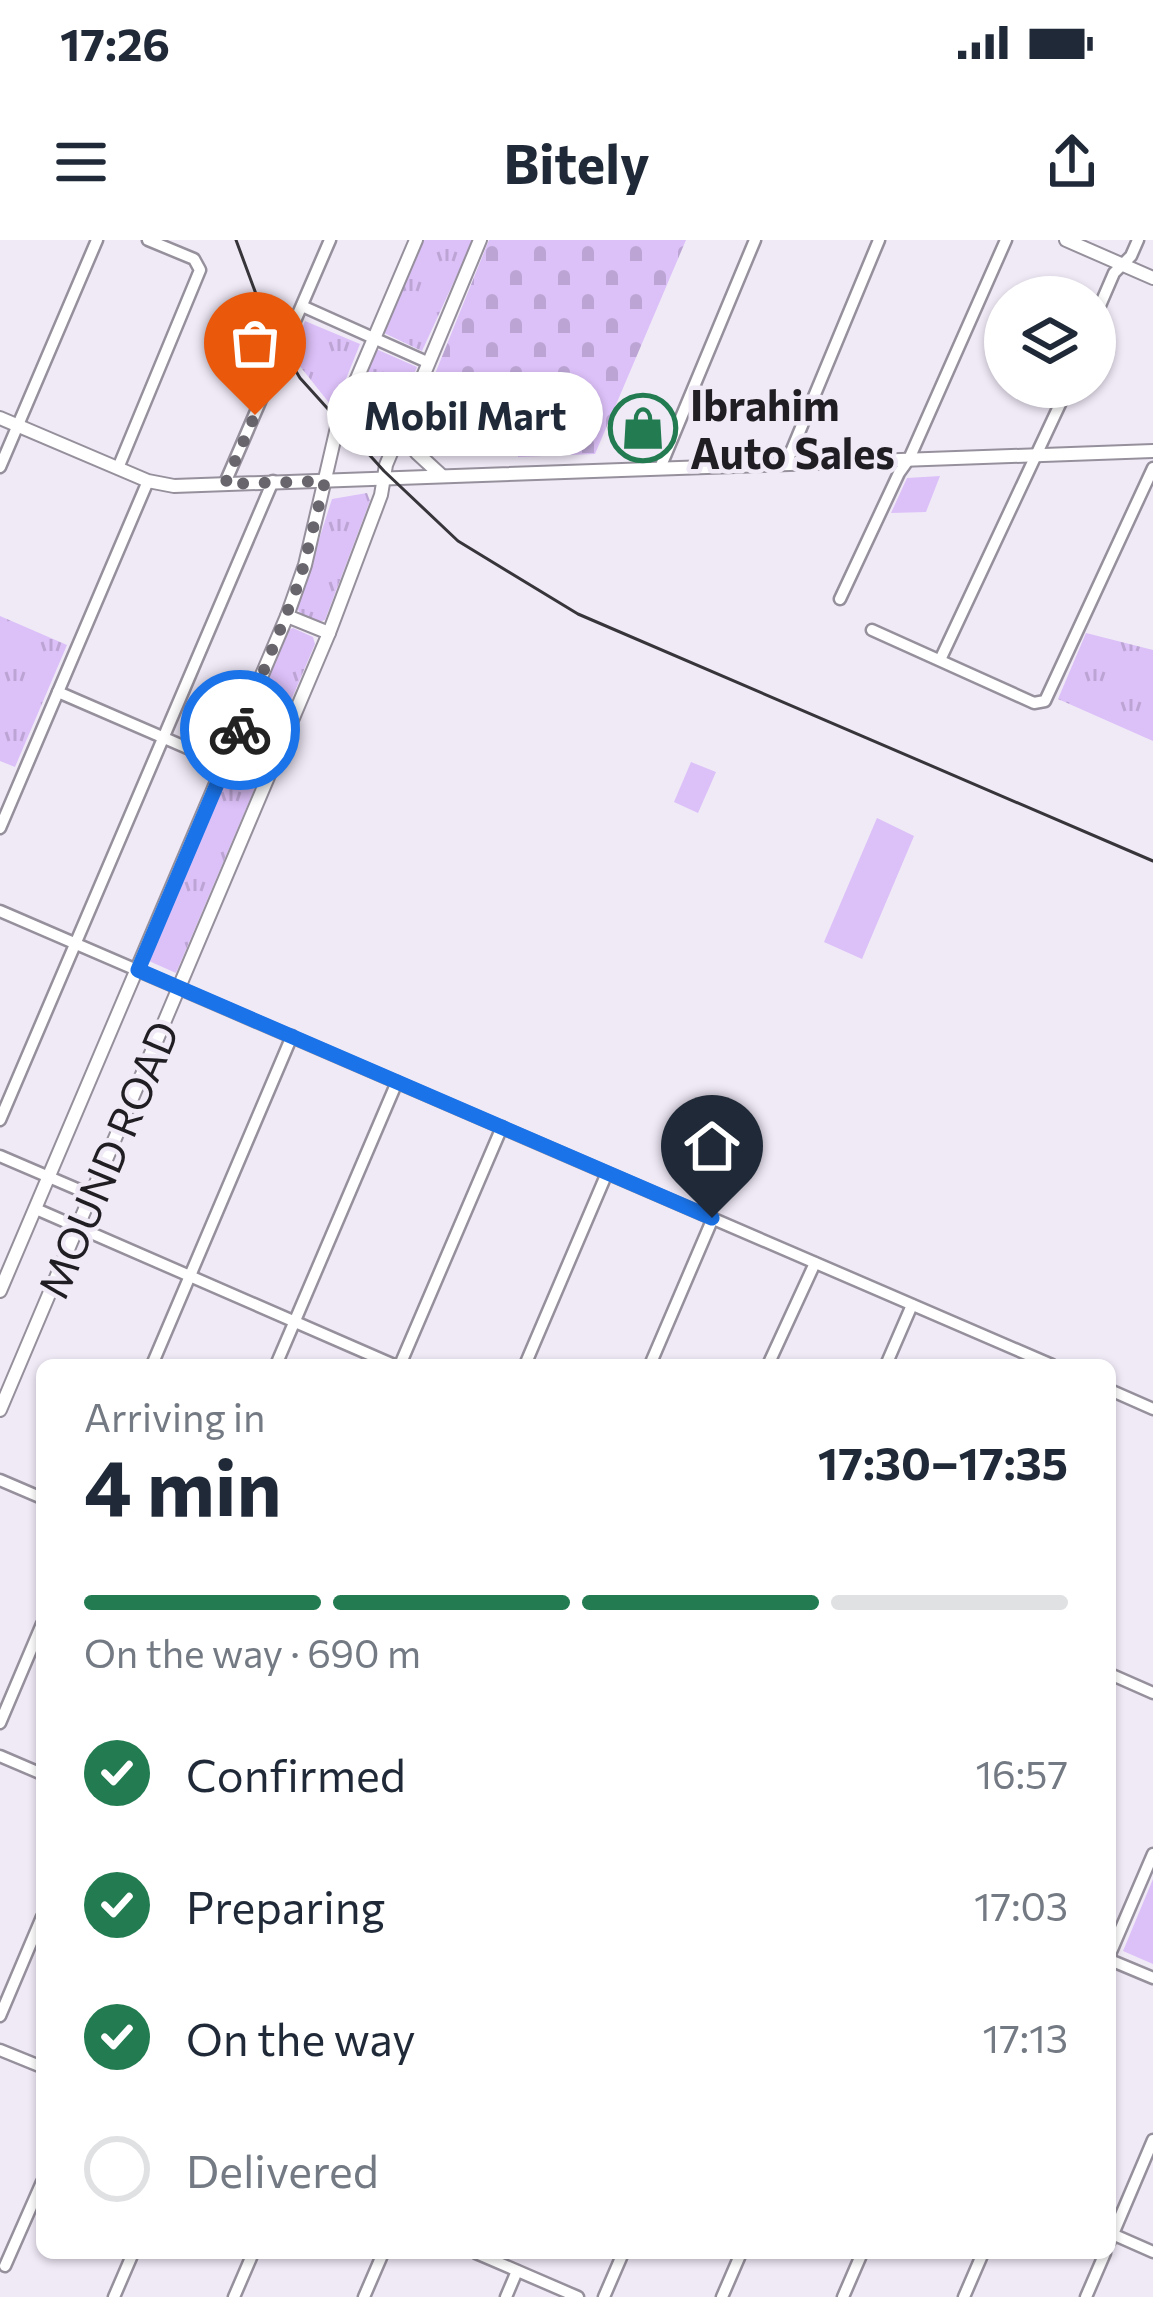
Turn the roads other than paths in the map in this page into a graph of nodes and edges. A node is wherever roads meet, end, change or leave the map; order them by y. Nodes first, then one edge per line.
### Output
1 (97, 240) edge
2 (148, 240) edge
3 (330, 240) edge
4 (416, 240) edge
5 (480, 240) edge
6 (755, 240) edge
7 (879, 240) edge
8 (1006, 240) edge
9 (1066, 240) edge
10 (1138, 240) edge
11 (1122, 265) junction
12 (1113, 276) edge
13 (1153, 278) edge
14 (302, 306) junction
15 (374, 338) junction
16 (428, 362) junction
17 (1059, 408) edge
18 (0, 418) edge
19 (18, 426) junction
20 (399, 430) junction
21 (1153, 451) edge
22 (1036, 454) junction
23 (909, 460) junction
24 (786, 464) junction
25 (0, 467) edge
26 (1153, 467) edge
27 (118, 468) junction
28 (660, 468) junction
29 (442, 476) junction
30 (382, 480) junction
31 (148, 481) junction
32 (273, 481) junction
33 (325, 481) junction
34 (225, 484) junction
35 (840, 599) dead end
36 (287, 616) junction
37 (872, 630) dead end
38 (328, 633) junction
39 (940, 660) junction
40 (58, 692) junction
41 (164, 738) junction
42 (225, 764) junction
43 (266, 782) junction
44 (0, 828) edge
45 (0, 911) edge
46 (75, 944) junction
47 (138, 970) junction
48 (179, 988) junction
49 (292, 1036) junction
50 (397, 1082) junction
51 (0, 1120) edge
52 (502, 1127) junction
53 (0, 1156) edge
54 (607, 1172) junction
55 (50, 1177) junction
56 (91, 1195) junction
57 (36, 1209) junction
58 (712, 1218) junction
59 (77, 1227) junction
60 (815, 1263) junction
61 (189, 1276) junction
62 (0, 1292) edge
63 (912, 1305) junction
64 (295, 1322) junction
65 (1012, 1348) junction
66 (154, 1359) edge
67 (280, 1359) edge
68 (383, 1359) edge
69 (400, 1359) edge
70 (528, 1359) edge
71 (653, 1359) edge
72 (771, 1359) edge
73 (889, 1359) edge
74 (1007, 1359) edge
75 (1038, 1359) edge
76 (1116, 1395) edge
77 (1153, 1409) edge
78 (0, 1410) edge
79 (0, 1480) edge
80 (36, 1495) edge
81 (36, 1638) edge
82 (1116, 1677) edge
83 (1153, 1693) edge
84 (0, 1724) edge
85 (0, 1756) edge
86 (36, 1771) edge
87 (1153, 1854) edge
88 (36, 1931) edge
89 (1116, 1943) edge
90 (1116, 1960) edge
91 (1153, 1978) edge
92 (0, 2016) edge
93 (0, 2050) edge
94 (36, 2065) edge
95 (1153, 2140) edge
96 (36, 2196) edge
97 (1116, 2225) edge
98 (1116, 2238) edge
99 (1153, 2252) edge
100 (130, 2259) edge
101 (251, 2259) edge
102 (380, 2259) edge
103 (503, 2259) edge
104 (620, 2259) edge
105 (738, 2259) edge
106 (859, 2259) edge
107 (980, 2259) edge
108 (1102, 2259) edge
109 (5, 2266) dead end
110 (517, 2271) junction
111 (114, 2297) edge
112 (234, 2297) edge
113 (364, 2297) edge
114 (506, 2297) edge
115 (578, 2297) edge
116 (604, 2297) edge
117 (722, 2297) edge
118 (843, 2297) edge
119 (964, 2297) edge
120 (1086, 2297) edge

1 - 19 street
2 - 27 street
3 - 14 street
4 - 15 main road, MOUND ROAD
5 - 16 main road, MOUND ROAD
6 - 28 street
7 - 24 street
8 - 23 street
9 - 11 main road
10 - 11 street
11 - 12 street
11 - 13 main road
14 - 15 street
14 - 34 street
15 - 16 street
15 - 33 main road, MOUND ROAD
16 - 20 main road, MOUND ROAD
17 - 22 street
18 - 19 main road
19 - 25 street
19 - 27 main road
20 - 29 main road
20 - 30 main road, MOUND ROAD
21 - 22 main road
22 - 23 main road
22 - 39 street
23 - 24 main road
23 - 35 street
24 - 28 main road
26 - 39 street
27 - 31 main road
28 - 29 main road
29 - 30 main road
30 - 33 main road
30 - 38 main road, MOUND ROAD
31 - 34 main road
31 - 40 street
32 - 33 main road
32 - 34 main road
32 - 41 street
33 - 36 main road, MOUND ROAD
36 - 38 main road
36 - 42 main road, MOUND ROAD
37 - 39 street
38 - 43 main road, MOUND ROAD
40 - 41 street
40 - 44 street
41 - 42 street
41 - 46 street
42 - 43 street
42 - 47 main road, MOUND ROAD
43 - 48 main road, MOUND ROAD
45 - 46 street
46 - 47 street
46 - 51 street
47 - 48 street
47 - 55 main road, MOUND ROAD
48 - 49 street
48 - 56 main road, MOUND ROAD
49 - 50 street
49 - 61 street
50 - 52 street
50 - 64 street
52 - 54 street
52 - 69 street
53 - 55 street
54 - 58 street
54 - 70 street
55 - 56 street
55 - 57 main road, MOUND ROAD
56 - 59 main road, MOUND ROAD
57 - 59 street
57 - 62 main road, MOUND ROAD
58 - 60 street
58 - 71 street
59 - 61 street
59 - 78 main road, MOUND ROAD
60 - 63 street
60 - 72 street
61 - 64 street
61 - 66 street
63 - 65 street
63 - 73 street
64 - 67 street
64 - 68 street
65 - 74 street
65 - 75 street
76 - 77 street
79 - 80 street
81 - 84 street
82 - 83 street
85 - 86 street
87 - 89 street
88 - 92 street
90 - 91 street
93 - 94 street
95 - 97 street
96 - 109 street
98 - 99 street
100 - 111 street
101 - 112 street
102 - 113 street
103 - 110 street
104 - 116 street
105 - 117 street
106 - 118 street
107 - 119 street
108 - 120 street
110 - 114 street
110 - 115 street

